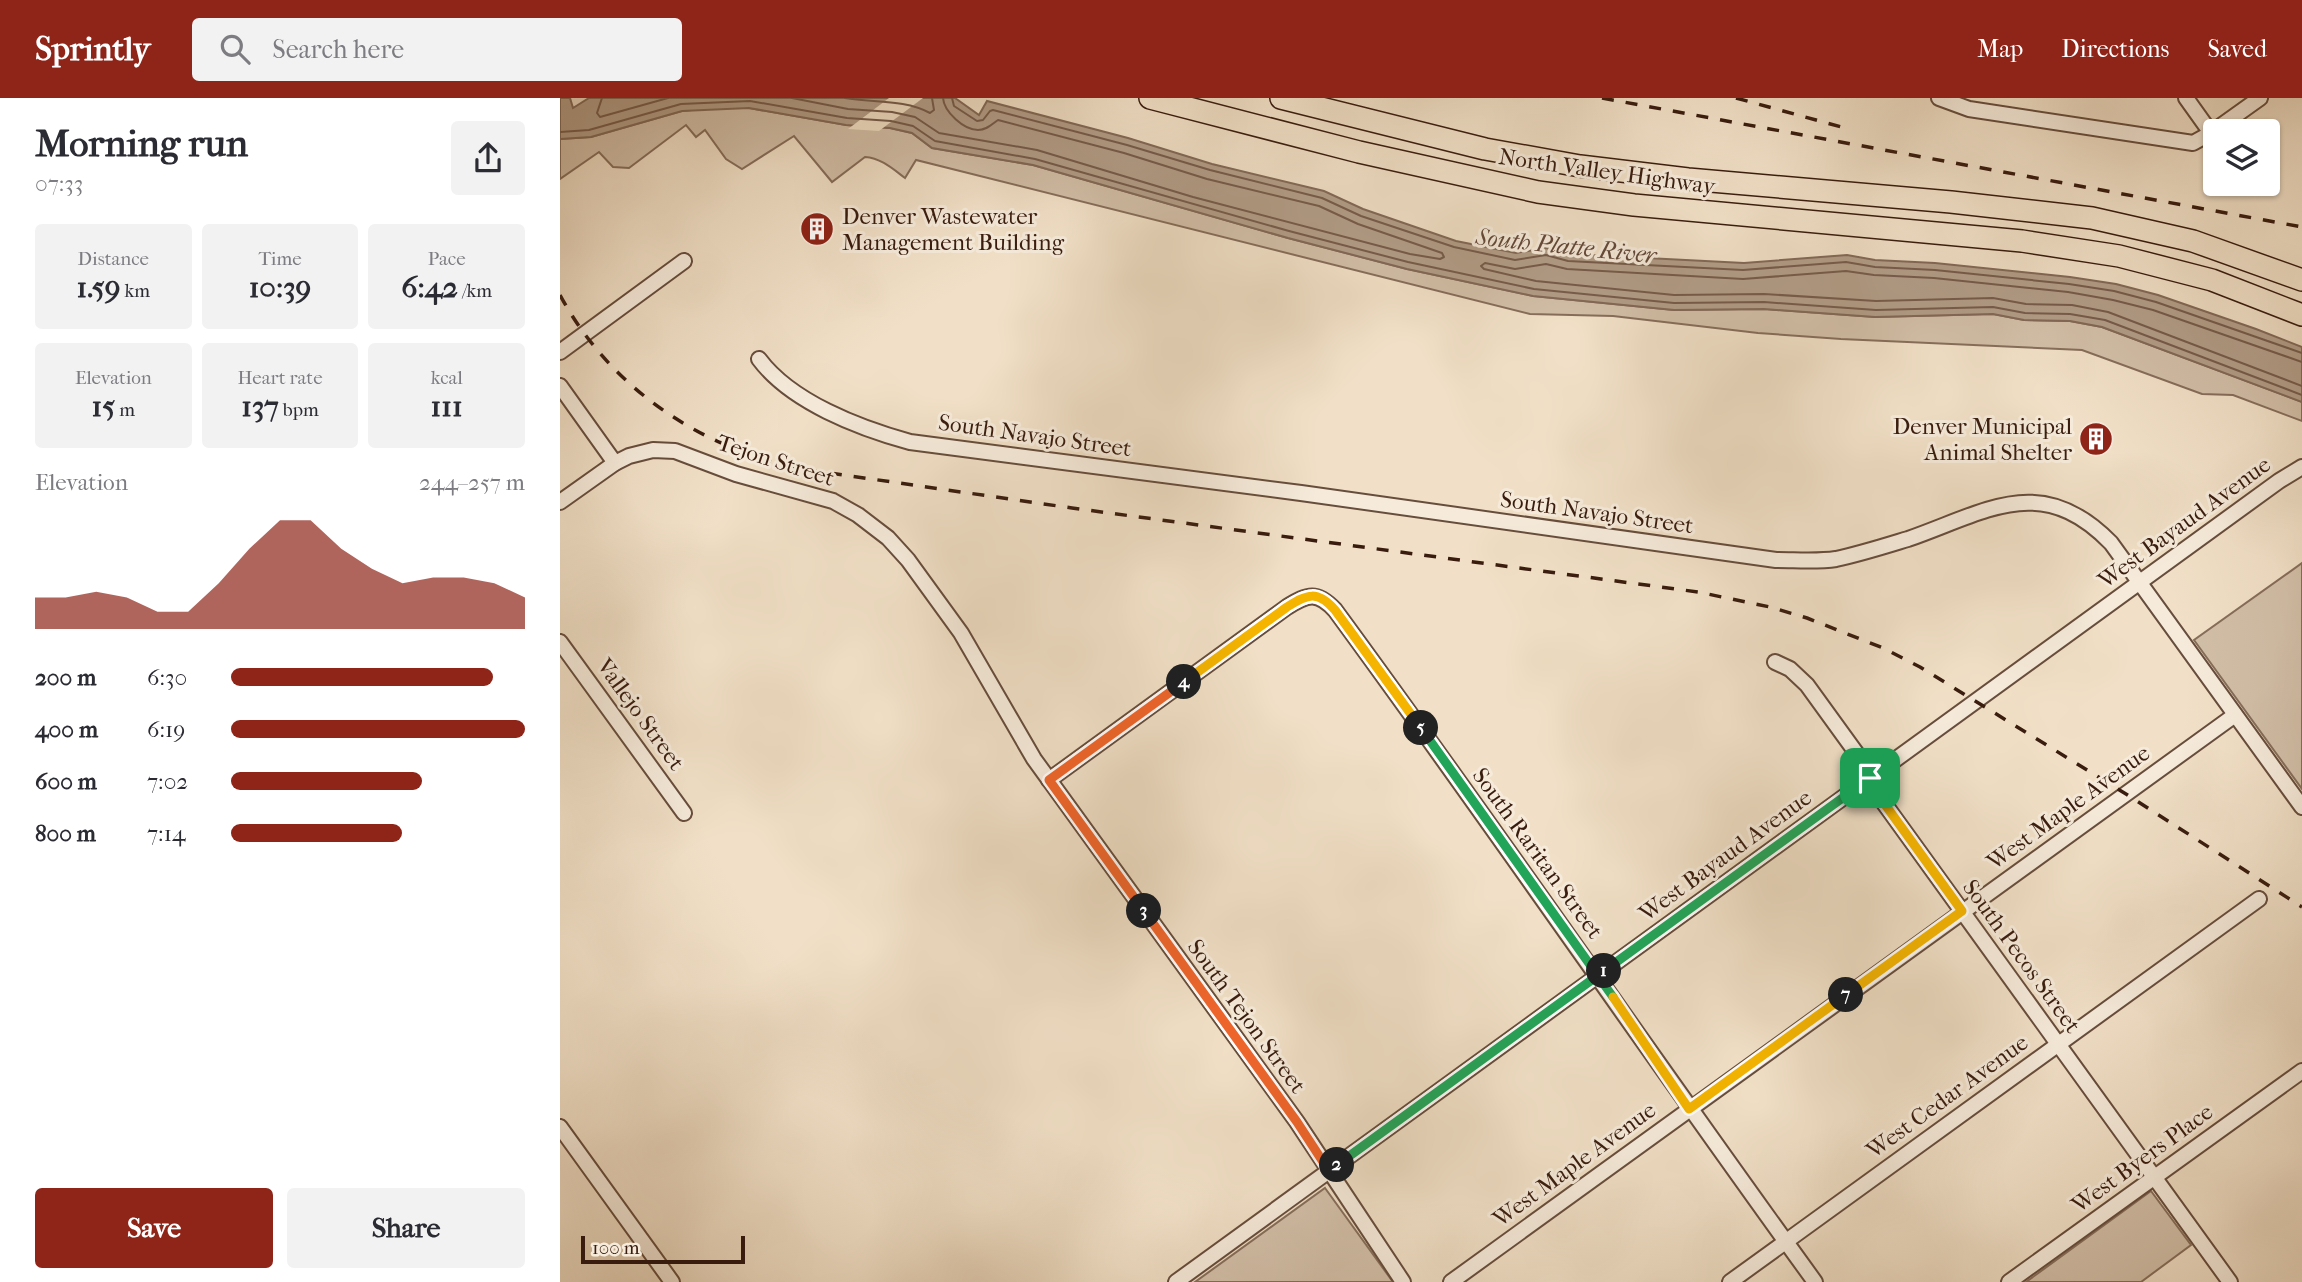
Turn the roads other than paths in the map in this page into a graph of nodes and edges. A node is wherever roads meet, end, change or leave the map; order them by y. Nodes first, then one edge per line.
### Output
1 (1150, 98) edge
2 (1281, 98) edge
3 (1939, 98) edge
4 (2186, 98) edge
5 (2260, 98) edge
6 (2231, 119) edge
7 (2203, 122) edge
8 (2203, 137) edge
9 (684, 261) dead end
10 (2302, 280) edge
11 (2302, 315) edge
12 (560, 352) edge
13 (759, 359) dead end
14 (560, 386) edge
15 (615, 463) junction
16 (2302, 467) edge
17 (560, 502) edge
18 (2139, 583) junction
19 (560, 642) edge
20 (1776, 662) dead end
21 (2235, 715) junction
22 (1870, 778) junction
23 (1049, 780) junction
24 (2302, 807) edge
25 (684, 813) dead end
26 (2259, 899) dead end
27 (1962, 911) junction
28 (1598, 975) junction
29 (2057, 1044) junction
30 (2302, 1071) edge
31 (1689, 1109) junction
32 (560, 1128) edge
33 (1329, 1171) junction
34 (2154, 1178) junction
35 (1786, 1241) junction
36 (672, 1282) edge
37 (1176, 1282) edge
38 (1403, 1282) edge
39 (1451, 1282) edge
40 (1730, 1282) edge
41 (1815, 1282) edge
42 (2010, 1282) edge
43 (2230, 1282) edge

1 - 11 highway, North Valley Highway
2 - 10 highway, North Valley Highway
3 - 8 street
4 - 7 street
5 - 6 street
9 - 12 street
13 - 18 street, South Navajo Street
14 - 15 street
15 - 17 street, Tejon Street
15 - 23 street, Tejon Street
16 - 18 street, West Bayaud Avenue
18 - 21 street, South Navajo Street
18 - 22 street, West Bayaud Avenue
19 - 25 street, Vallejo Street
20 - 22 street, South Pecos Street
21 - 24 street, South Navajo Street
21 - 27 street, West Maple Avenue
22 - 27 street, South Pecos Street
22 - 28 street, West Bayaud Avenue
23 - 28 street, South Raritan Street
23 - 33 street, South Tejon Street
26 - 29 street, West Cedar Avenue
27 - 29 street, South Pecos Street
27 - 31 street, West Maple Avenue
28 - 31 street, South Raritan Street
28 - 33 street, West Bayaud Avenue
29 - 34 street, South Pecos Street
29 - 35 street, West Cedar Avenue
30 - 34 street, West Byers Place
31 - 35 street, South Raritan Street
31 - 39 street, West Maple Avenue
32 - 36 street
33 - 37 street, West Bayaud Avenue
33 - 38 street, South Tejon Street
34 - 42 street, West Byers Place
34 - 43 street, South Pecos Street
35 - 40 street, West Cedar Avenue
35 - 41 street, South Raritan Street

